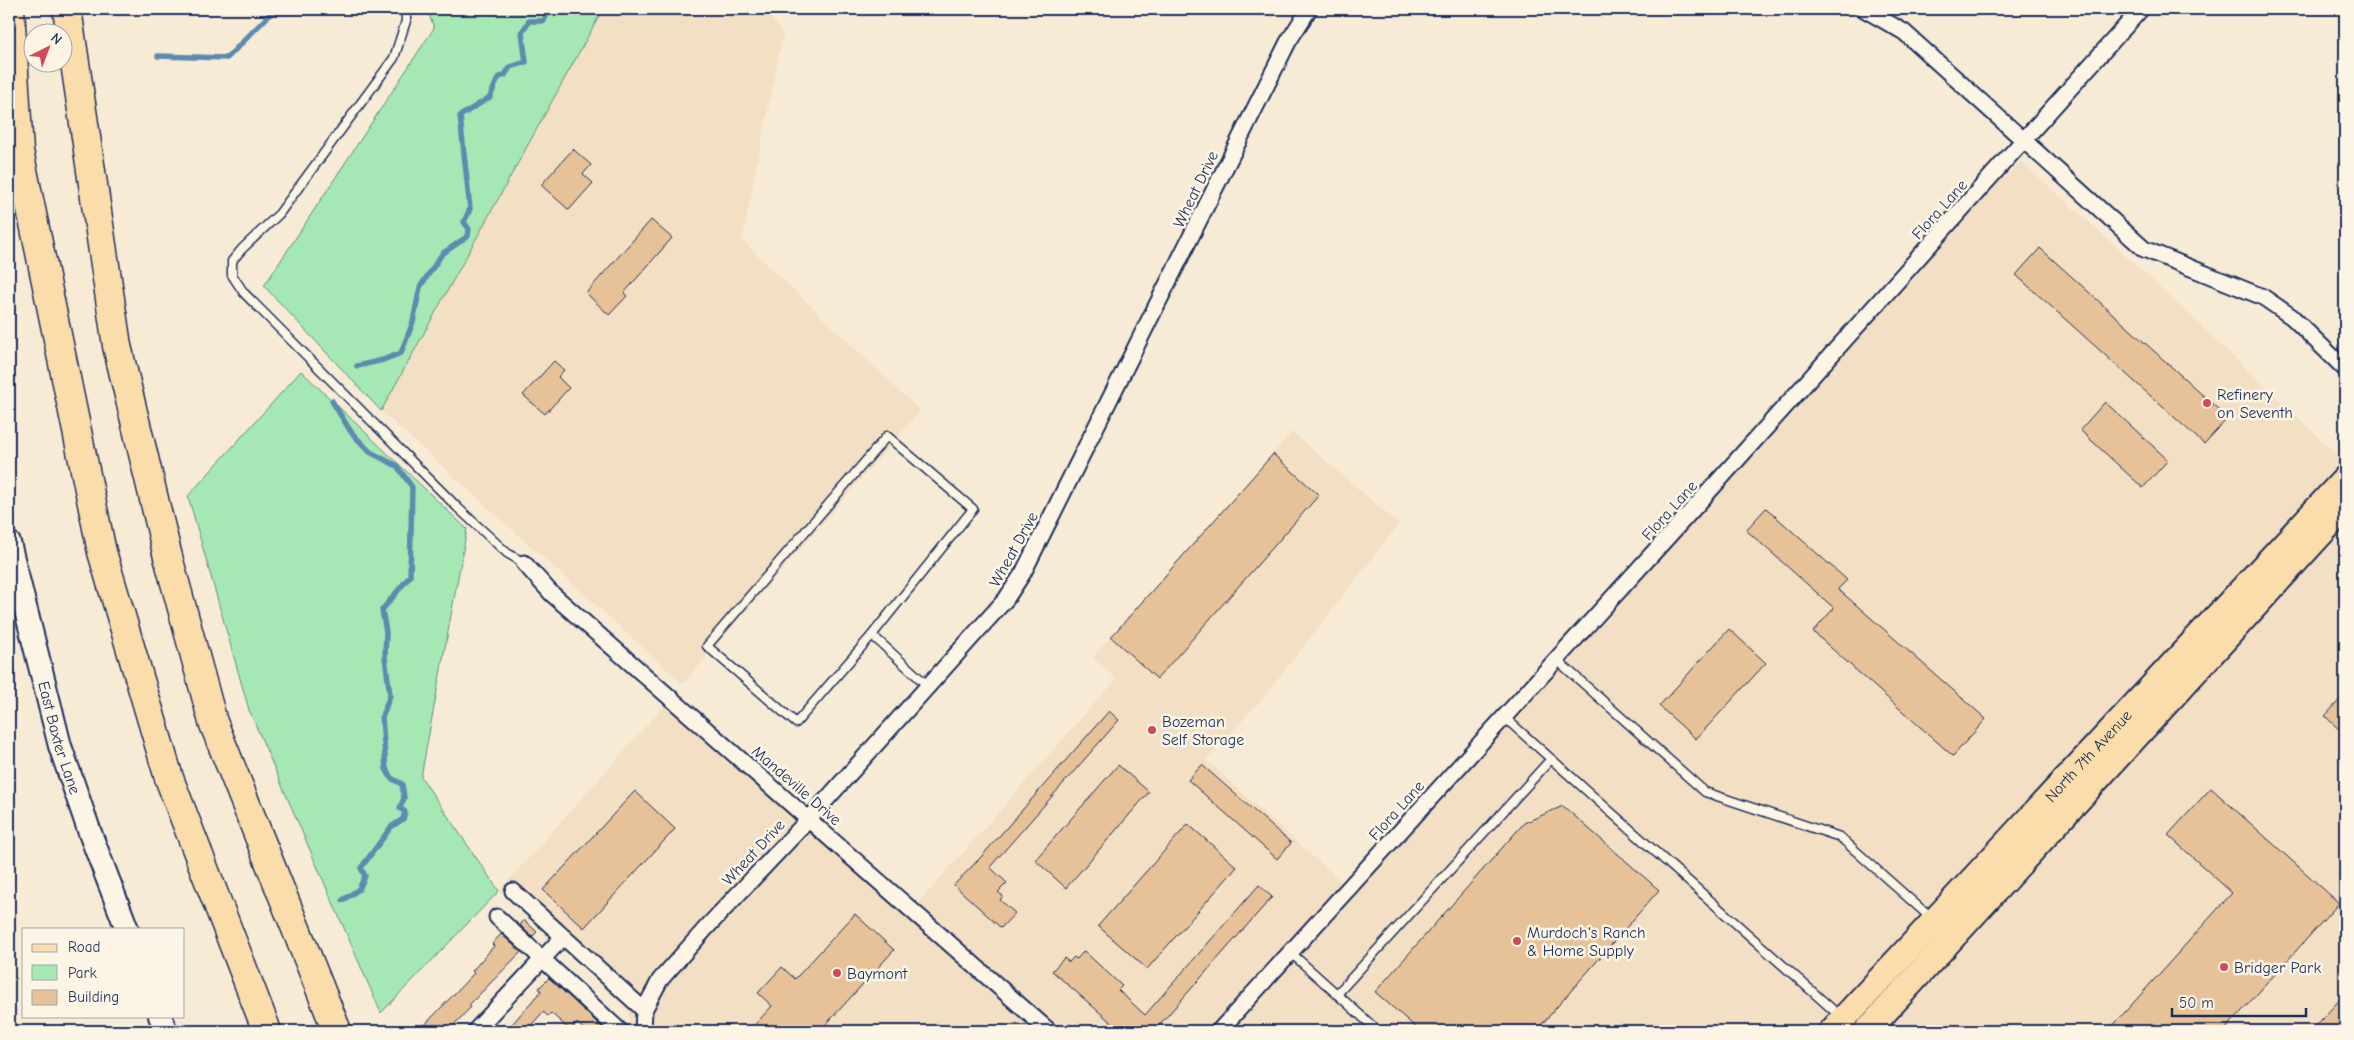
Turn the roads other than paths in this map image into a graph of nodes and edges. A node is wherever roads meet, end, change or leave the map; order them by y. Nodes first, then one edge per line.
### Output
1 (10, 9) edge
2 (67, 9) edge
3 (406, 9) edge
4 (1309, 9) edge
5 (1864, 9) edge
6 (2140, 9) edge
7 (2024, 141) junction
8 (2345, 369) edge
9 (2345, 479) edge
10 (2345, 506) edge
11 (9, 543) edge
12 (524, 563) joint
13 (872, 635) junction
14 (1556, 660) junction
15 (928, 686) junction
16 (1504, 718) junction
17 (1551, 759) junction
18 (809, 819) junction
19 (513, 892) dead end
20 (497, 917) dead end
21 (1934, 920) junction
22 (127, 928) edge
23 (563, 937) junction
24 (1290, 952) junction
25 (542, 959) junction
26 (1337, 994) junction
27 (644, 1010) junction
28 (161, 1018) edge
29 (1837, 1025) edge
30 (1875, 1029) edge
31 (166, 1031) edge
32 (267, 1031) edge
33 (337, 1031) edge
34 (475, 1031) edge
35 (620, 1031) edge
36 (643, 1031) edge
37 (1049, 1031) edge
38 (1218, 1031) edge
39 (1378, 1031) edge

1 - 32 highway
2 - 33 highway
3 - 12 lane
4 - 15 street, Wheat Drive
5 - 7 street
6 - 7 street, Flora Lane
7 - 8 street
7 - 14 street, Flora Lane
9 - 21 main road, North 7th Avenue
10 - 30 main road, North 7th Avenue
11 - 22 main road, East Baxter Lane
12 - 18 street, Mandeville Drive
13 - 13 lane
13 - 15 lane
14 - 16 street, Flora Lane
14 - 21 lane
15 - 18 street, Wheat Drive
16 - 17 lane
16 - 24 street, Flora Lane
17 - 26 lane
17 - 29 lane
18 - 27 street, Wheat Drive
18 - 37 street, Mandeville Drive
19 - 23 street
20 - 25 street
21 - 29 main road, North 7th Avenue
23 - 25 street
23 - 27 street
24 - 26 lane
24 - 38 street, Flora Lane
25 - 34 street
25 - 35 street
26 - 39 lane
27 - 36 street, Wheat Drive
28 - 31 main road

